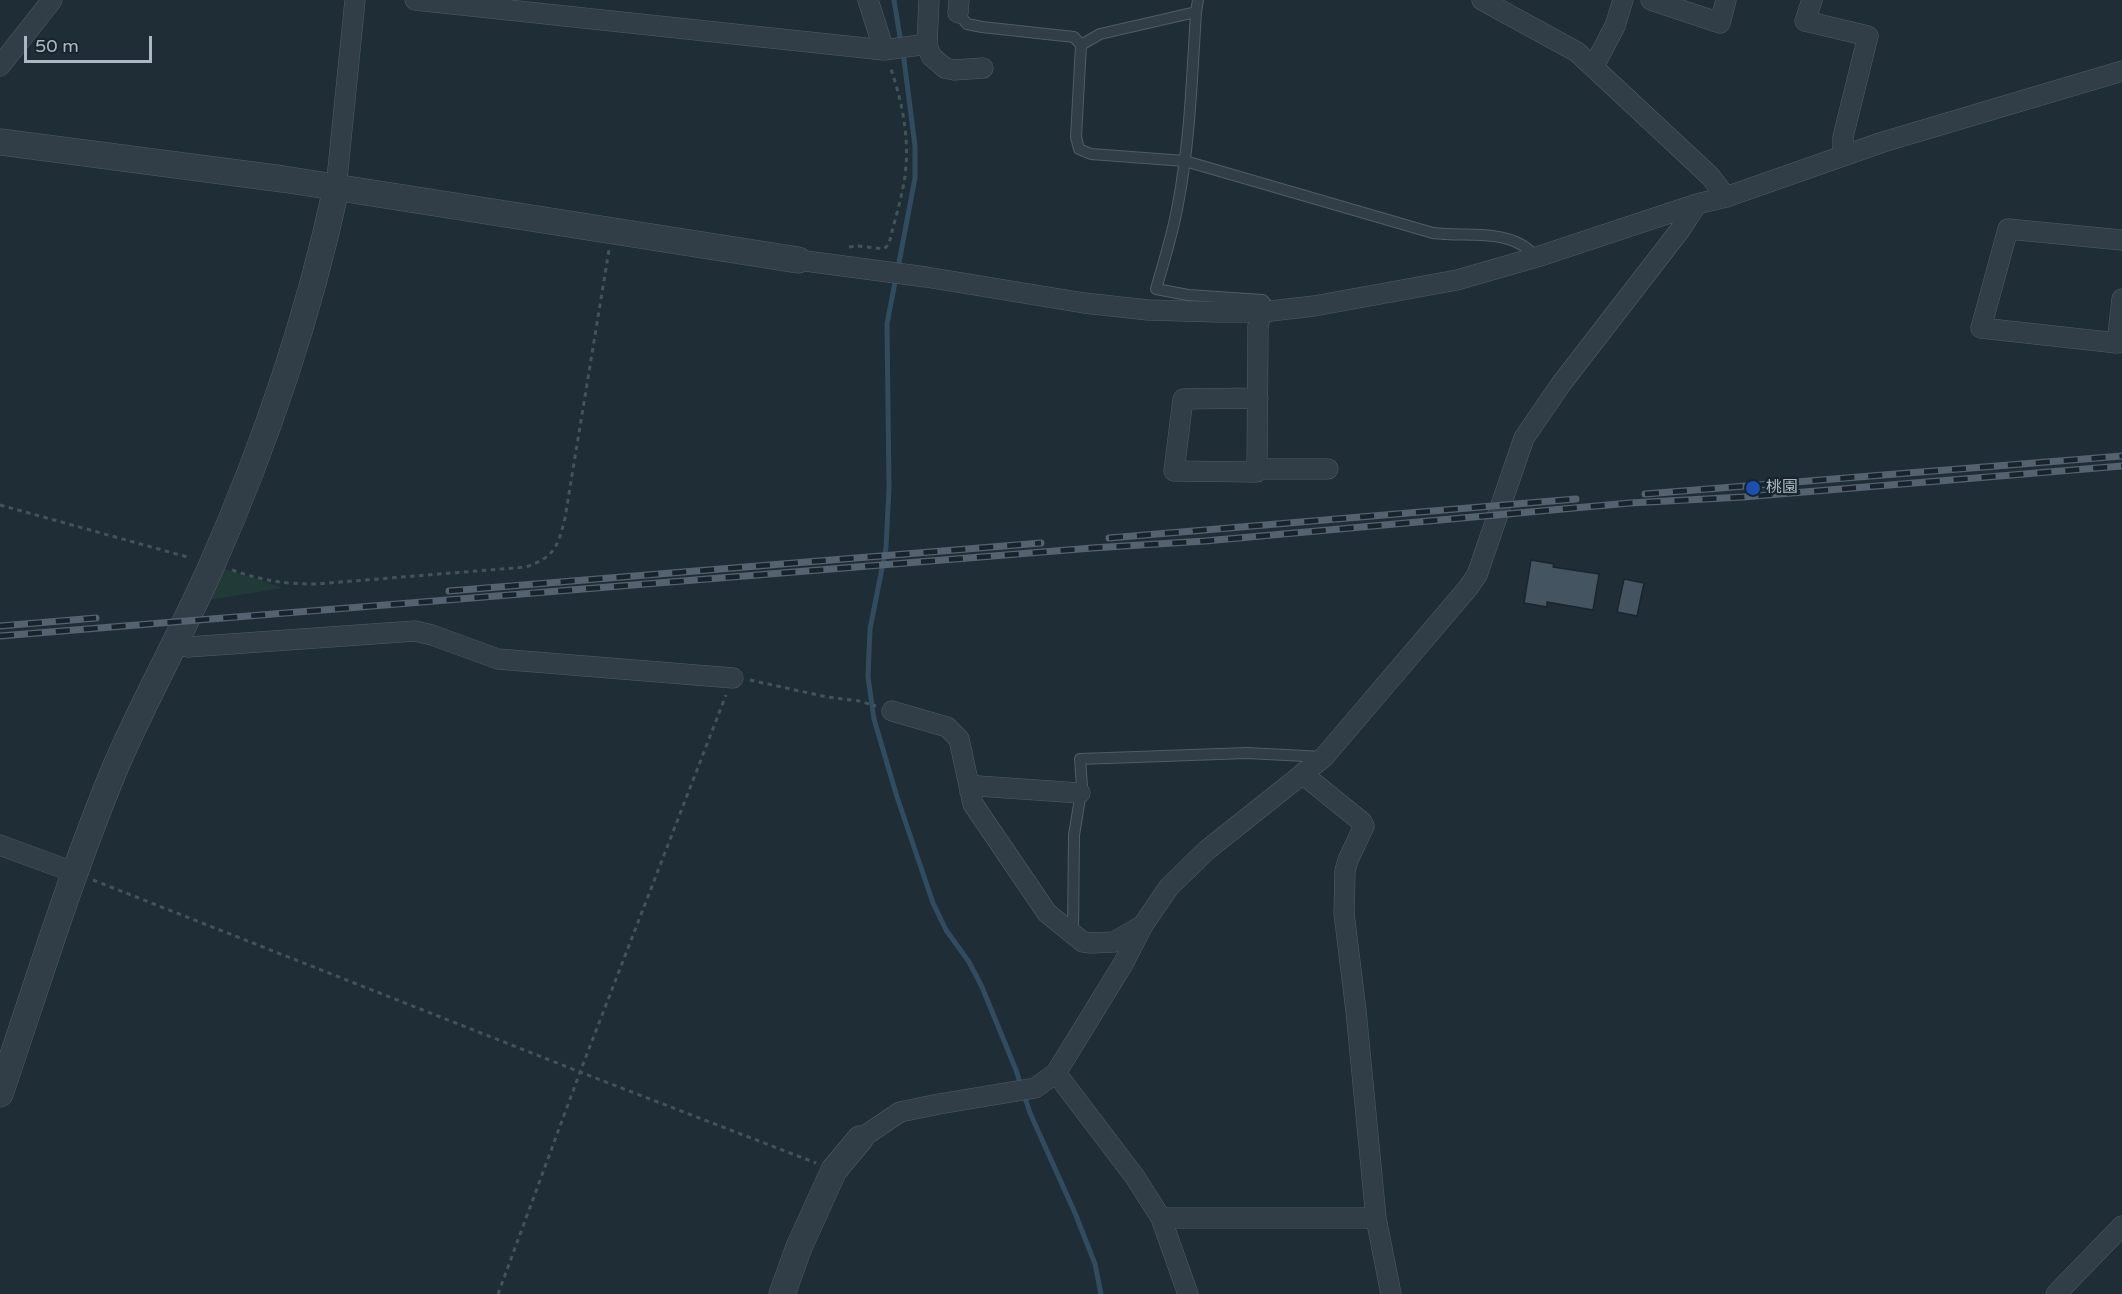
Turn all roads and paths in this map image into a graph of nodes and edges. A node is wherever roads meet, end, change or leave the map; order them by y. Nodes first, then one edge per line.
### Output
1 (52, 0) edge
2 (355, 0) edge
3 (415, 0) edge
4 (868, 0) edge
5 (929, 0) edge
6 (1198, 0) edge
7 (1482, 0) edge
8 (1623, 0) edge
9 (1651, 0) edge
10 (1726, 0) edge
11 (1812, 0) edge
12 (959, 7) edge
13 (1196, 12) junction
14 (924, 45) junction
15 (1081, 45) junction
16 (887, 49) junction
17 (0, 66) edge
18 (1594, 66) junction
19 (982, 68) dead end
20 (2122, 71) edge
21 (0, 142) edge
22 (1842, 156) junction
23 (1185, 161) junction
24 (336, 189) junction
25 (1726, 197) junction
26 (1697, 204) junction
27 (612, 231) junction
28 (2122, 240) edge
29 (847, 248) dead end
30 (1537, 257) junction
31 (798, 260) joint
32 (2122, 299) edge
33 (1266, 311) junction
34 (1258, 398) junction
35 (1257, 469) junction
36 (1328, 469) dead end
37 (0, 506) edge
38 (212, 564) junction
39 (174, 644) junction
40 (733, 678) junction
41 (858, 700) dead end
42 (892, 711) dead end
43 (1324, 757) junction
44 (1304, 772) junction
45 (970, 792) junction
46 (1080, 793) junction
47 (0, 845) edge
48 (76, 873) junction
49 (1143, 925) junction
50 (1073, 934) junction
51 (580, 1072) junction
52 (1056, 1073) junction
53 (0, 1094) edge
54 (860, 1139) joint
55 (834, 1170) junction
56 (1161, 1218) junction
57 (1376, 1218) junction
58 (2122, 1226) edge
59 (498, 1294) edge
60 (782, 1294) edge
61 (1188, 1294) edge
62 (1391, 1294) edge
63 (2056, 1294) edge

1 - 17 street
2 - 24 street
3 - 16 street
4 - 16 street
5 - 14 street
6 - 13 lane
7 - 18 street
8 - 18 street
9 - 10 street
11 - 22 street
12 - 15 lane
13 - 15 lane
13 - 23 lane
14 - 16 street
14 - 19 street
15 - 23 lane
16 - 29 path
18 - 25 street
20 - 22 street
21 - 24 street
22 - 25 street
23 - 30 lane
23 - 33 lane
24 - 27 street
24 - 38 street
25 - 26 street
26 - 30 street
26 - 43 street
27 - 31 street
27 - 38 path
28 - 32 street
30 - 33 street
31 - 33 street
33 - 34 street
34 - 35 street
34 - 35 street
35 - 36 street
37 - 38 path
38 - 39 street
39 - 40 street
39 - 48 street
40 - 41 path
40 - 51 path
42 - 45 street
43 - 44 street
43 - 46 lane
44 - 49 street
44 - 57 street
45 - 46 street
45 - 50 street
46 - 50 lane
47 - 48 street
48 - 51 path
48 - 53 street
49 - 50 street
49 - 52 street
51 - 55 path
51 - 59 path
52 - 54 street
52 - 56 street
54 - 55 street
55 - 60 street
56 - 57 street
56 - 61 street
57 - 62 street
58 - 63 street

